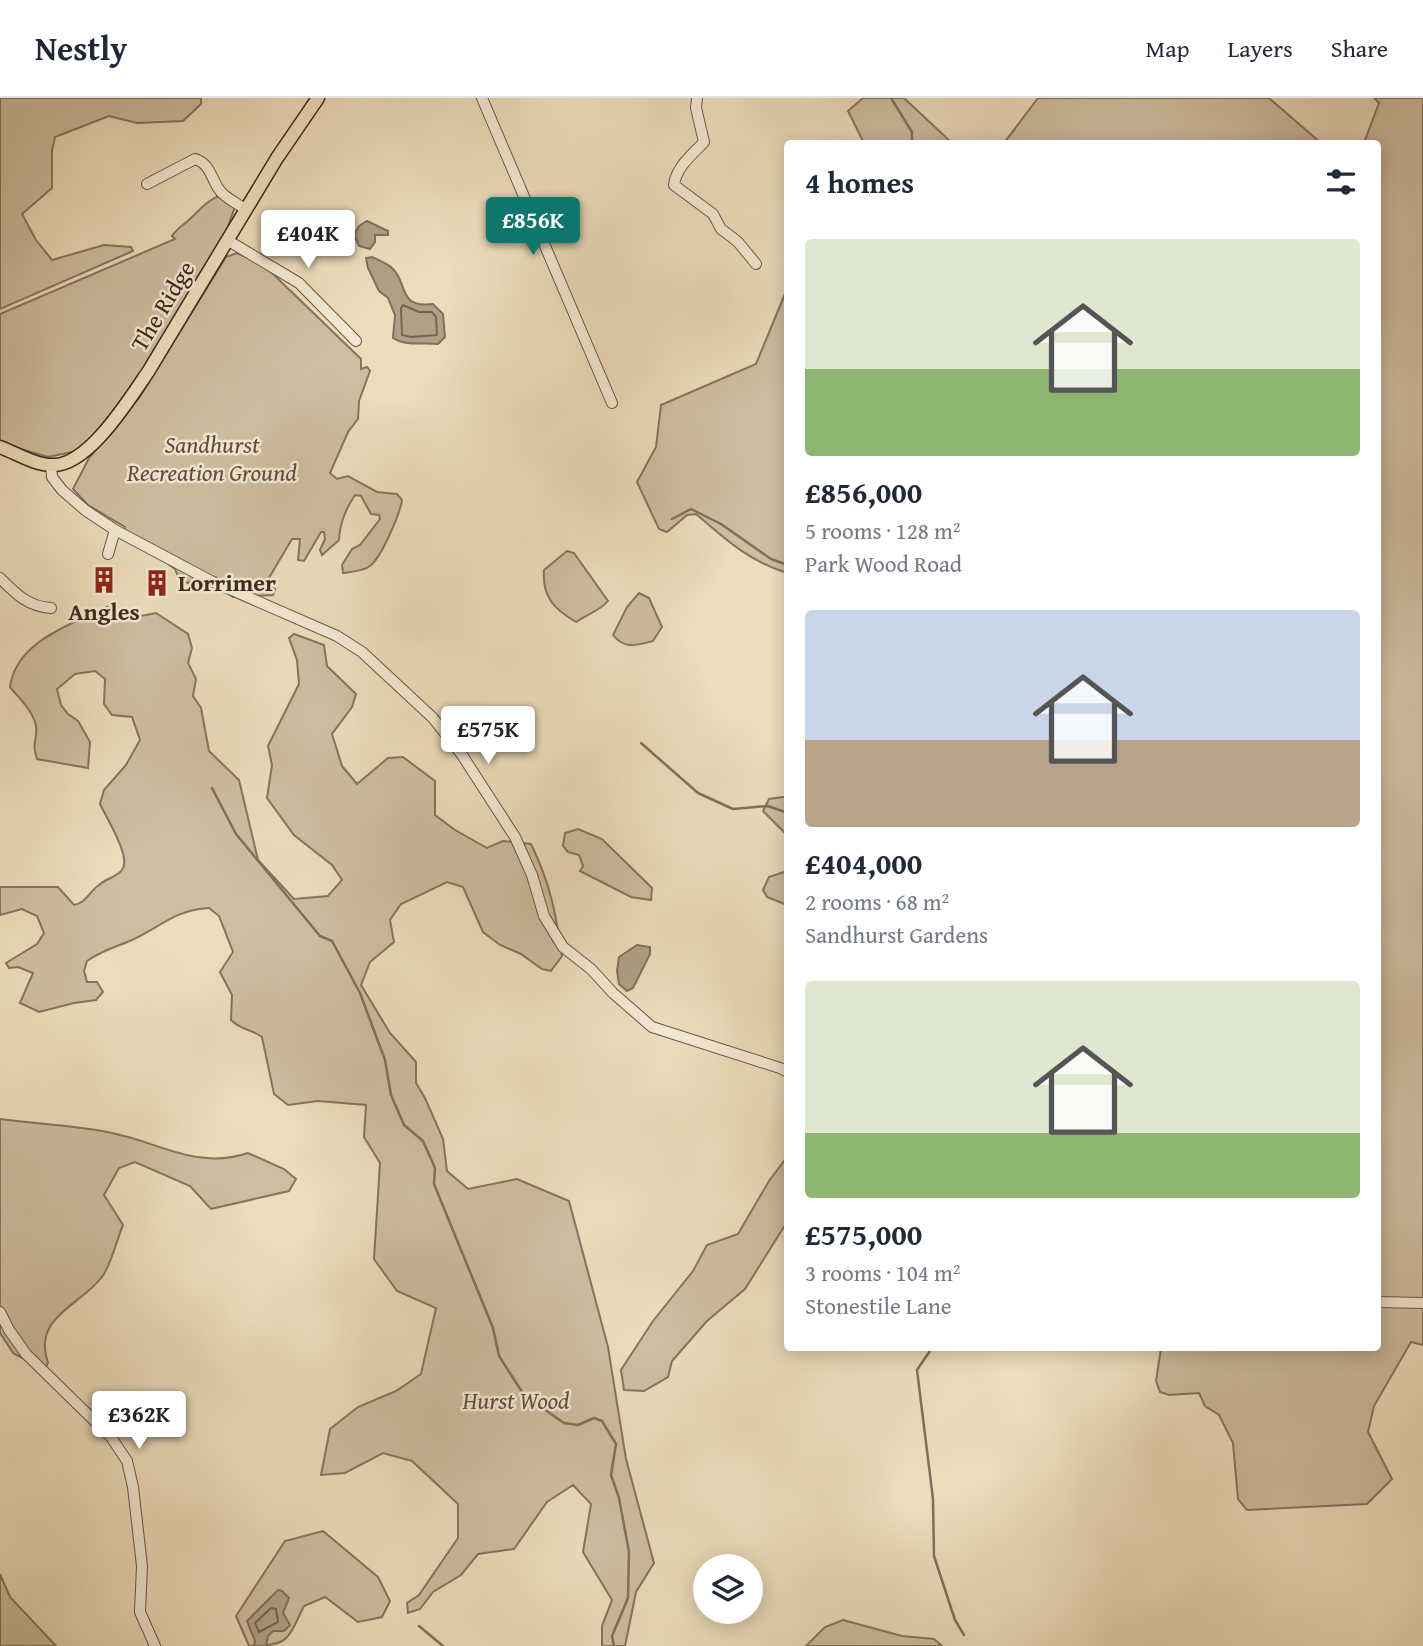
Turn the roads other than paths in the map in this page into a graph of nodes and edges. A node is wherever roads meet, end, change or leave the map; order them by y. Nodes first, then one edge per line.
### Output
1 (318, 98) edge
2 (482, 98) edge
3 (697, 98) edge
4 (147, 184) dead end
5 (245, 209) junction
6 (227, 240) junction
7 (755, 264) dead end
8 (356, 341) dead end
9 (612, 403) dead end
10 (0, 447) edge
11 (51, 466) junction
12 (115, 530) junction
13 (108, 554) dead end
14 (0, 578) edge
15 (51, 608) dead end
16 (784, 1070) edge
17 (1381, 1302) edge
18 (1423, 1303) edge
19 (0, 1312) edge
20 (155, 1646) edge

1 - 5 main road, The Ridge
2 - 9 street
3 - 7 street
4 - 5 street
5 - 6 main road, The Ridge
6 - 8 street
6 - 11 main road, The Ridge
10 - 11 main road
11 - 12 street
12 - 13 street
12 - 16 street
14 - 15 street
17 - 18 street
19 - 20 street

